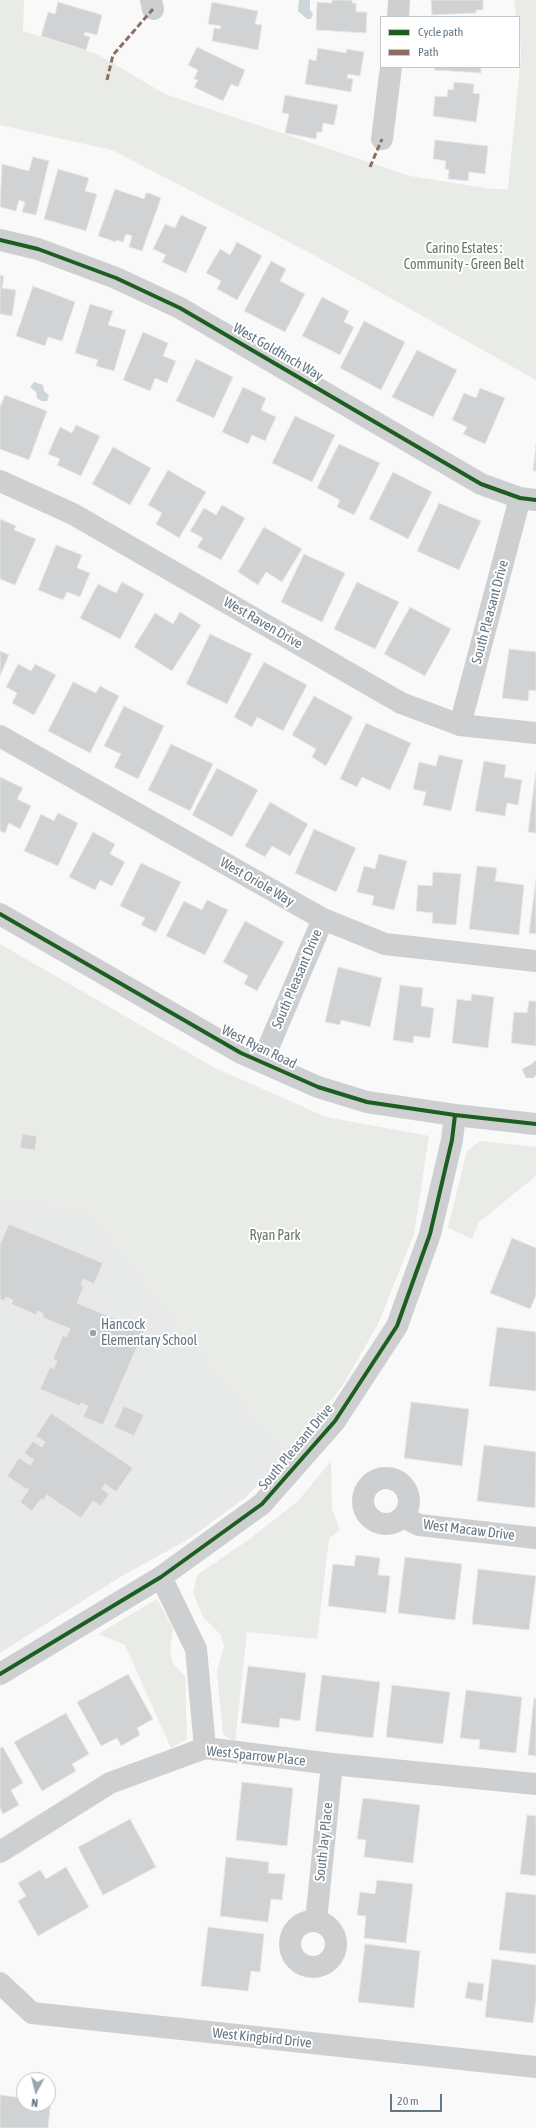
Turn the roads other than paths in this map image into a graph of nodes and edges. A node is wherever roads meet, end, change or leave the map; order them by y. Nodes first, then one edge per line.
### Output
1 (399, 0) edge
2 (398, 16) edge
3 (391, 68) edge
4 (382, 140) dead end
5 (0, 240) edge
6 (0, 481) edge
7 (528, 499) edge
8 (460, 725) junction
9 (536, 733) edge
10 (0, 736) edge
11 (0, 914) edge
12 (323, 919) junction
13 (536, 961) edge
14 (262, 1062) junction
15 (455, 1115) junction
16 (536, 1124) edge
17 (404, 1517) dead end
18 (536, 1538) edge
19 (160, 1577) junction
20 (0, 1674) edge
21 (205, 1748) junction
22 (332, 1764) junction
23 (536, 1784) edge
24 (0, 1852) edge
25 (316, 1921) dead end
26 (0, 1983) edge
27 (536, 2067) edge

1 - 2 street
3 - 4 street
5 - 7 street, West Goldfinch Way
6 - 8 street, West Raven Drive
7 - 8 street, South Pleasant Drive
8 - 9 street, West Raven Drive
10 - 12 street, West Oriole Way
11 - 14 street, West Ryan Road
12 - 13 street, West Oriole Way
12 - 14 street, South Pleasant Drive
14 - 15 street, West Ryan Road
15 - 16 street, West Ryan Road
15 - 19 street, South Pleasant Drive
17 - 18 street, West Macaw Drive
19 - 20 street, South Pleasant Drive
19 - 21 street
21 - 22 street, West Sparrow Place
21 - 24 street, West Sparrow Place
22 - 23 street, West Sparrow Place
22 - 25 street, South Jay Place
26 - 27 street, West Kingbird Drive

